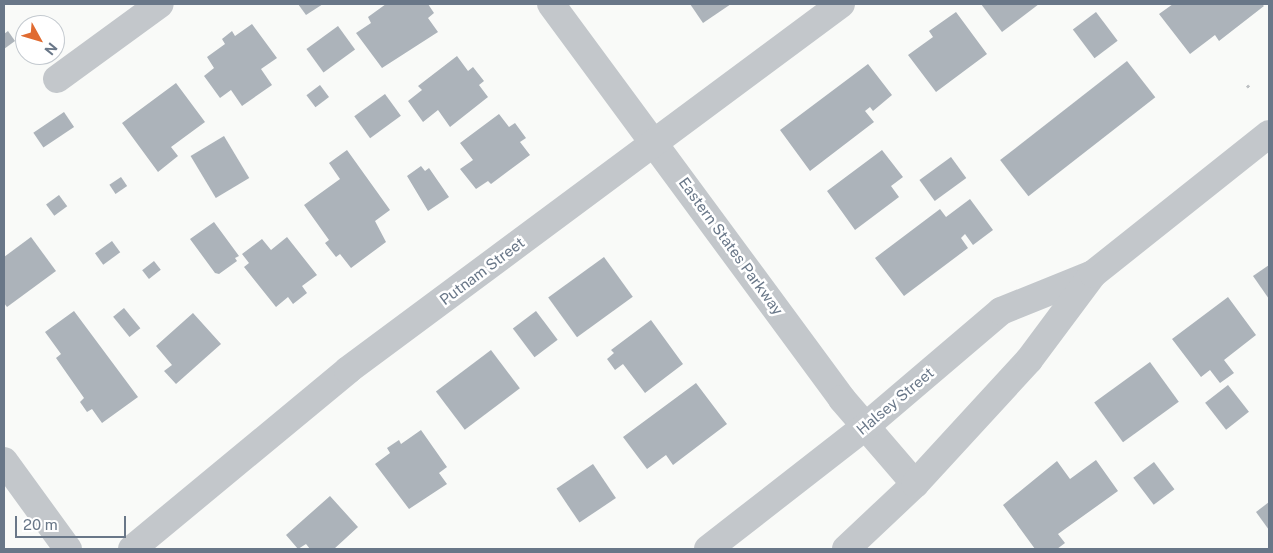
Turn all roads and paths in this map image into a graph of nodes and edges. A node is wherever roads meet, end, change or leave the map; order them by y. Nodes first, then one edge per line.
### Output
1 (160, 4) edge
2 (551, 4) edge
3 (842, 4) edge
4 (57, 80) dead end
5 (1269, 134) edge
6 (655, 143) junction
7 (1093, 274) junction
8 (866, 426) junction
9 (4, 461) edge
10 (915, 484) junction
11 (68, 549) edge
12 (132, 549) edge
13 (708, 549) edge
14 (846, 549) edge

1 - 4 street
2 - 6 street, Eastern States Parkway
3 - 6 street, Putnam Street
5 - 7 street, Halsey Street
6 - 8 street, Eastern States Parkway
6 - 12 street, Putnam Street
7 - 8 street, Halsey Street
7 - 10 street, Halsey Street
8 - 10 street, Eastern States Parkway
8 - 13 street, Halsey Street
9 - 11 street
10 - 14 street, Halsey Street

